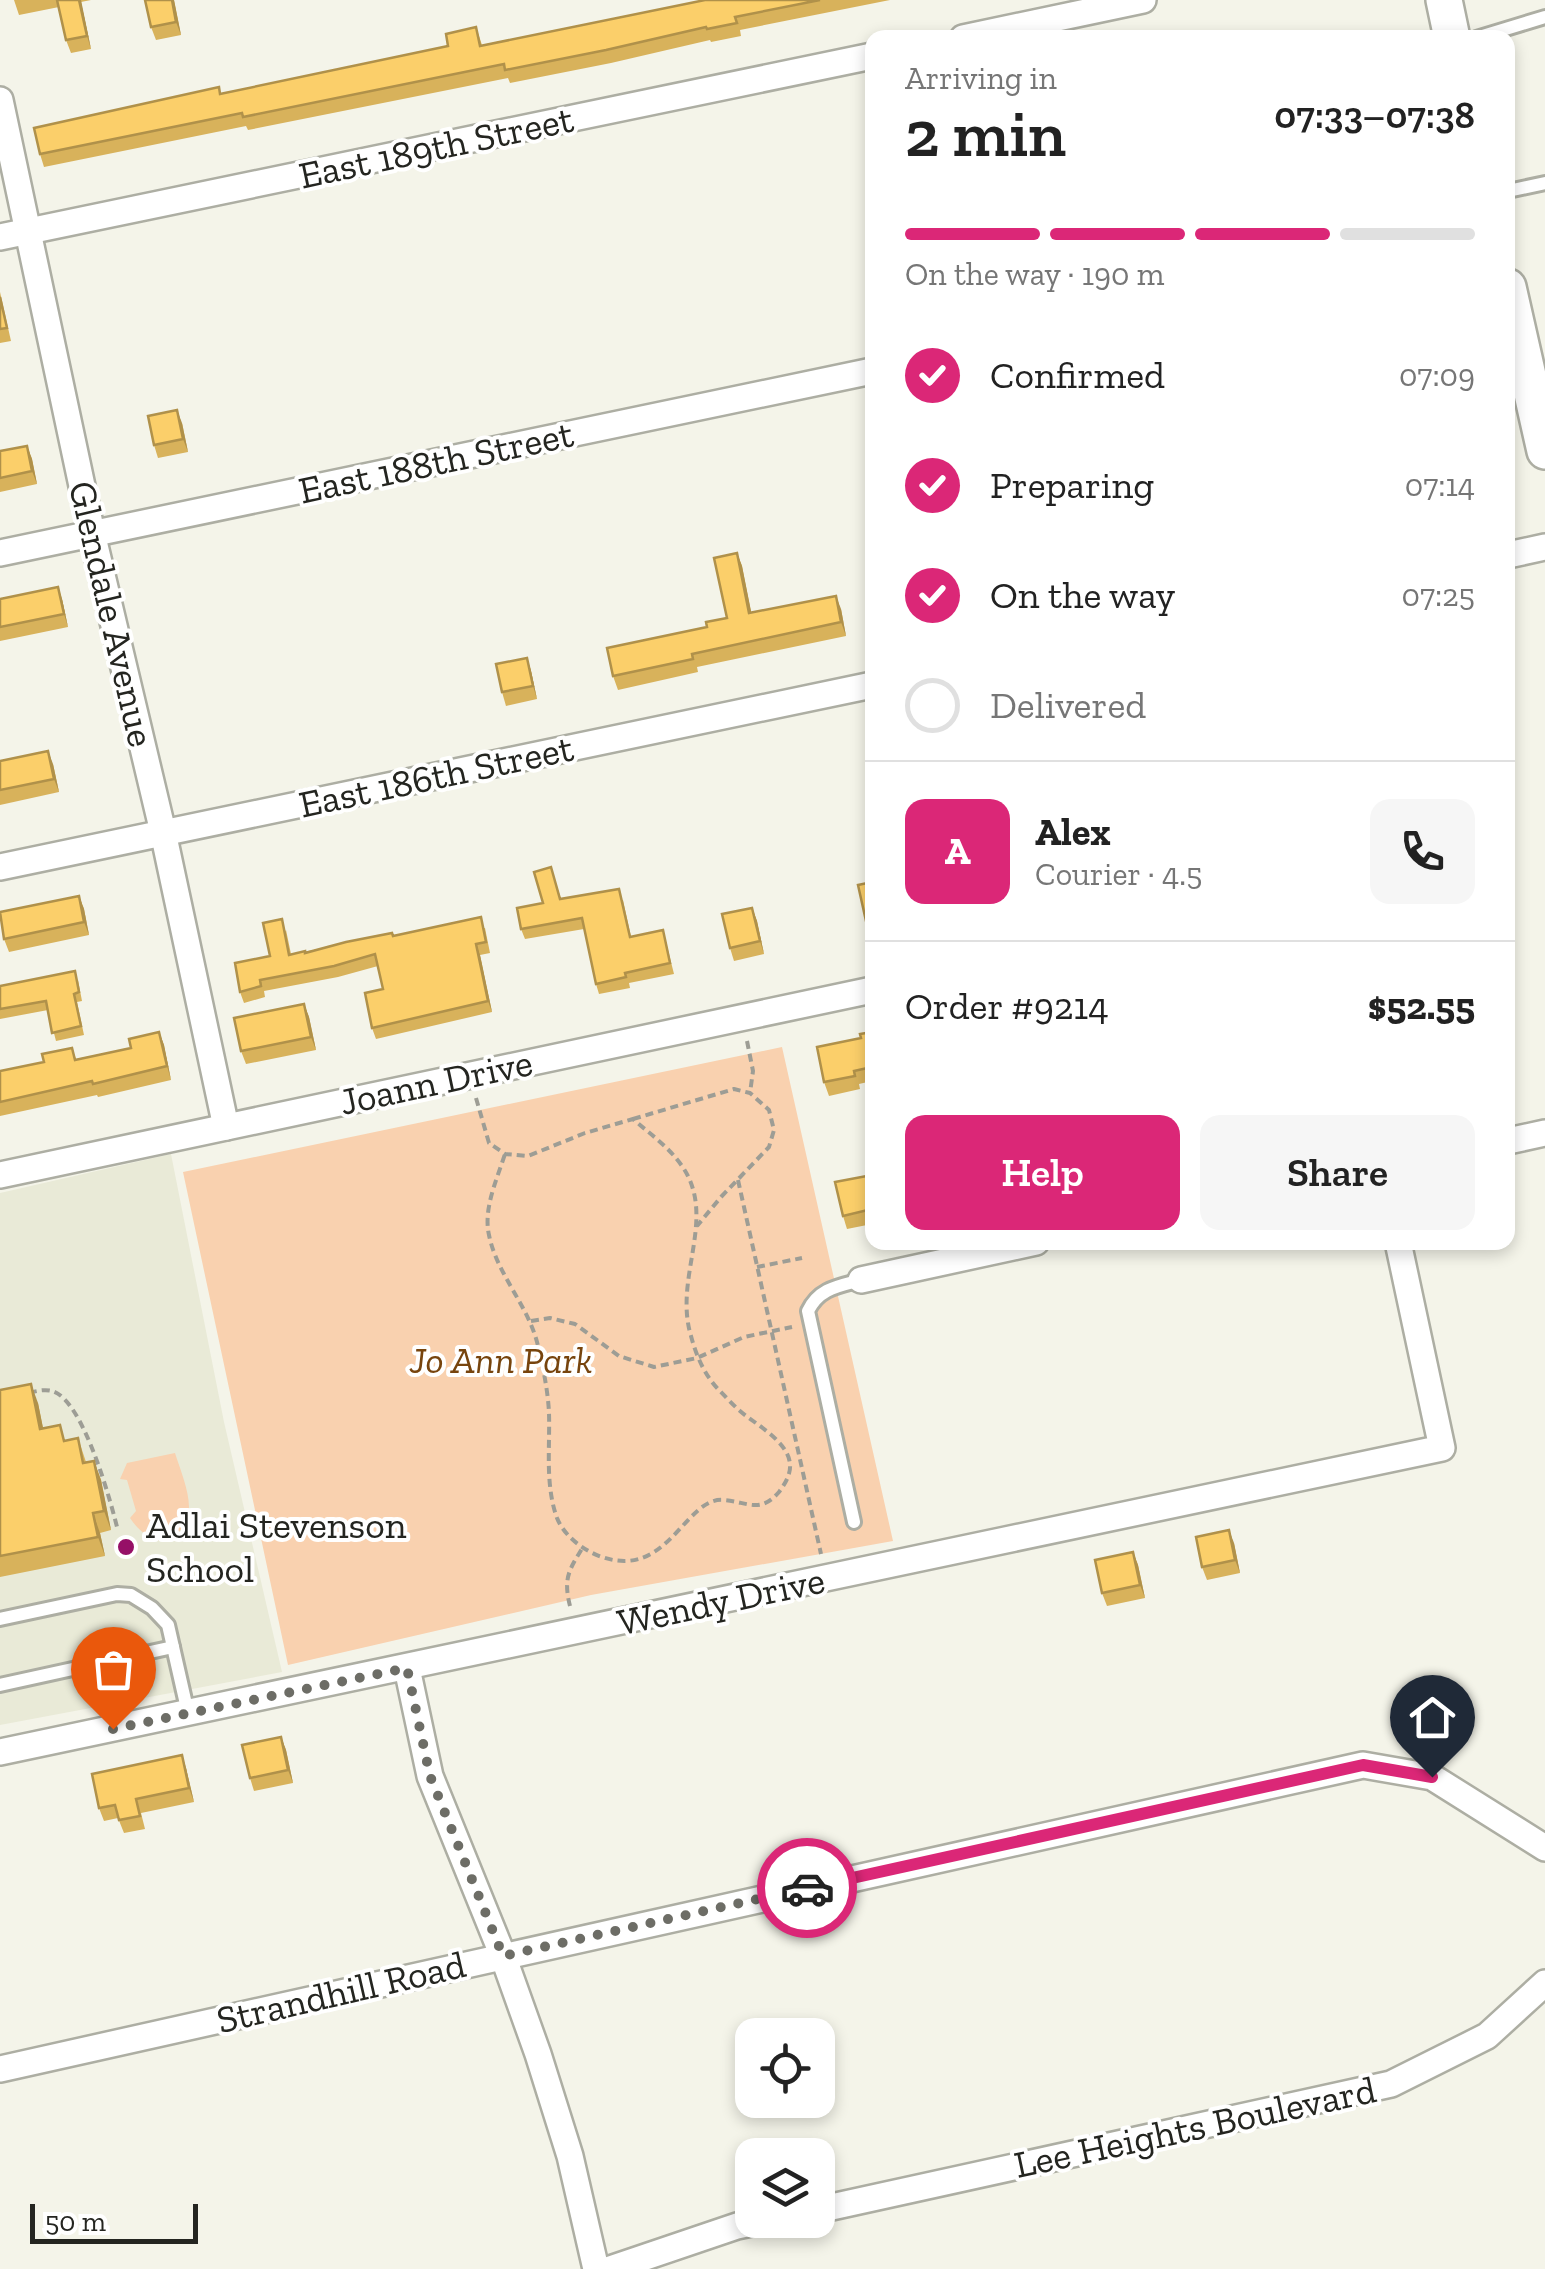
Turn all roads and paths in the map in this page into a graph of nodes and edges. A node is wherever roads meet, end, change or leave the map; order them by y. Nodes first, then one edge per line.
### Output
1 (1144, 0) edge
2 (1444, 0) edge
3 (1545, 18) edge
4 (1001, 30) edge
5 (1450, 30) edge
6 (1504, 30) edge
7 (865, 57) edge
8 (0, 100) edge
9 (1545, 183) edge
10 (1515, 189) edge
11 (28, 232) junction
12 (0, 238) edge
13 (1515, 310) edge
14 (865, 372) edge
15 (1539, 391) edge
16 (1545, 451) edge
17 (92, 533) junction
18 (1545, 548) edge
19 (0, 553) edge
20 (1515, 554) edge
21 (865, 687) edge
22 (163, 832) junction
23 (0, 867) edge
24 (865, 991) edge
25 (747, 1041) dead end
26 (750, 1092) junction
27 (476, 1098) dead end
28 (633, 1118) junction
29 (226, 1127) junction
30 (1545, 1134) edge
31 (1515, 1140) edge
32 (505, 1154) junction
33 (0, 1175) edge
34 (738, 1180) junction
35 (697, 1226) junction
36 (999, 1250) edge
37 (1400, 1250) edge
38 (802, 1258) dead end
39 (758, 1267) junction
40 (862, 1280) joint
41 (531, 1321) junction
42 (799, 1326) dead end
43 (772, 1331) junction
44 (697, 1358) junction
45 (19, 1395) edge
46 (854, 1522) dead end
47 (118, 1531) dead end
48 (583, 1547) junction
49 (822, 1558) dead end
50 (571, 1610) dead end
51 (0, 1619) edge
52 (173, 1647) junction
53 (407, 1668) junction
54 (0, 1685) edge
55 (188, 1713) junction
56 (0, 1752) edge
57 (1545, 1848) edge
58 (503, 1956) junction
59 (1545, 1984) edge
60 (0, 2069) edge
61 (835, 2206) edge
62 (735, 2227) edge
63 (596, 2269) edge
64 (610, 2269) edge

1 - 4 street
2 - 5 main road
3 - 6 lane
7 - 11 street, East 189th Street
8 - 11 street, Glendale Avenue
9 - 10 lane
11 - 12 street, East 189th Street
11 - 17 street, Glendale Avenue
13 - 15 main road
14 - 17 street, East 188th Street
15 - 16 main road
17 - 19 street, East 188th Street
17 - 22 street, Glendale Avenue
18 - 20 street
21 - 22 street, East 186th Street
22 - 23 street, East 186th Street
22 - 29 street, Glendale Avenue
24 - 29 street, Joann Drive
25 - 26 path
26 - 28 path
26 - 34 path
27 - 32 path
28 - 32 path
28 - 35 path
29 - 33 street, Joann Drive
30 - 31 street
32 - 41 path
34 - 35 path
34 - 39 path
35 - 44 path
36 - 40 street
37 - 53 street, Wendy Drive
38 - 39 path
39 - 43 path
40 - 46 lane
41 - 44 path
41 - 48 path
42 - 43 path
43 - 44 path
43 - 49 path
44 - 48 path
45 - 47 path
48 - 50 path
51 - 52 lane
52 - 54 lane
52 - 55 lane
53 - 55 street, Wendy Drive
53 - 58 street
55 - 56 street, Wendy Drive
57 - 58 street, Strandhill Road
58 - 60 street, Strandhill Road
58 - 63 street
59 - 61 street, Lee Heights Boulevard
62 - 64 street

